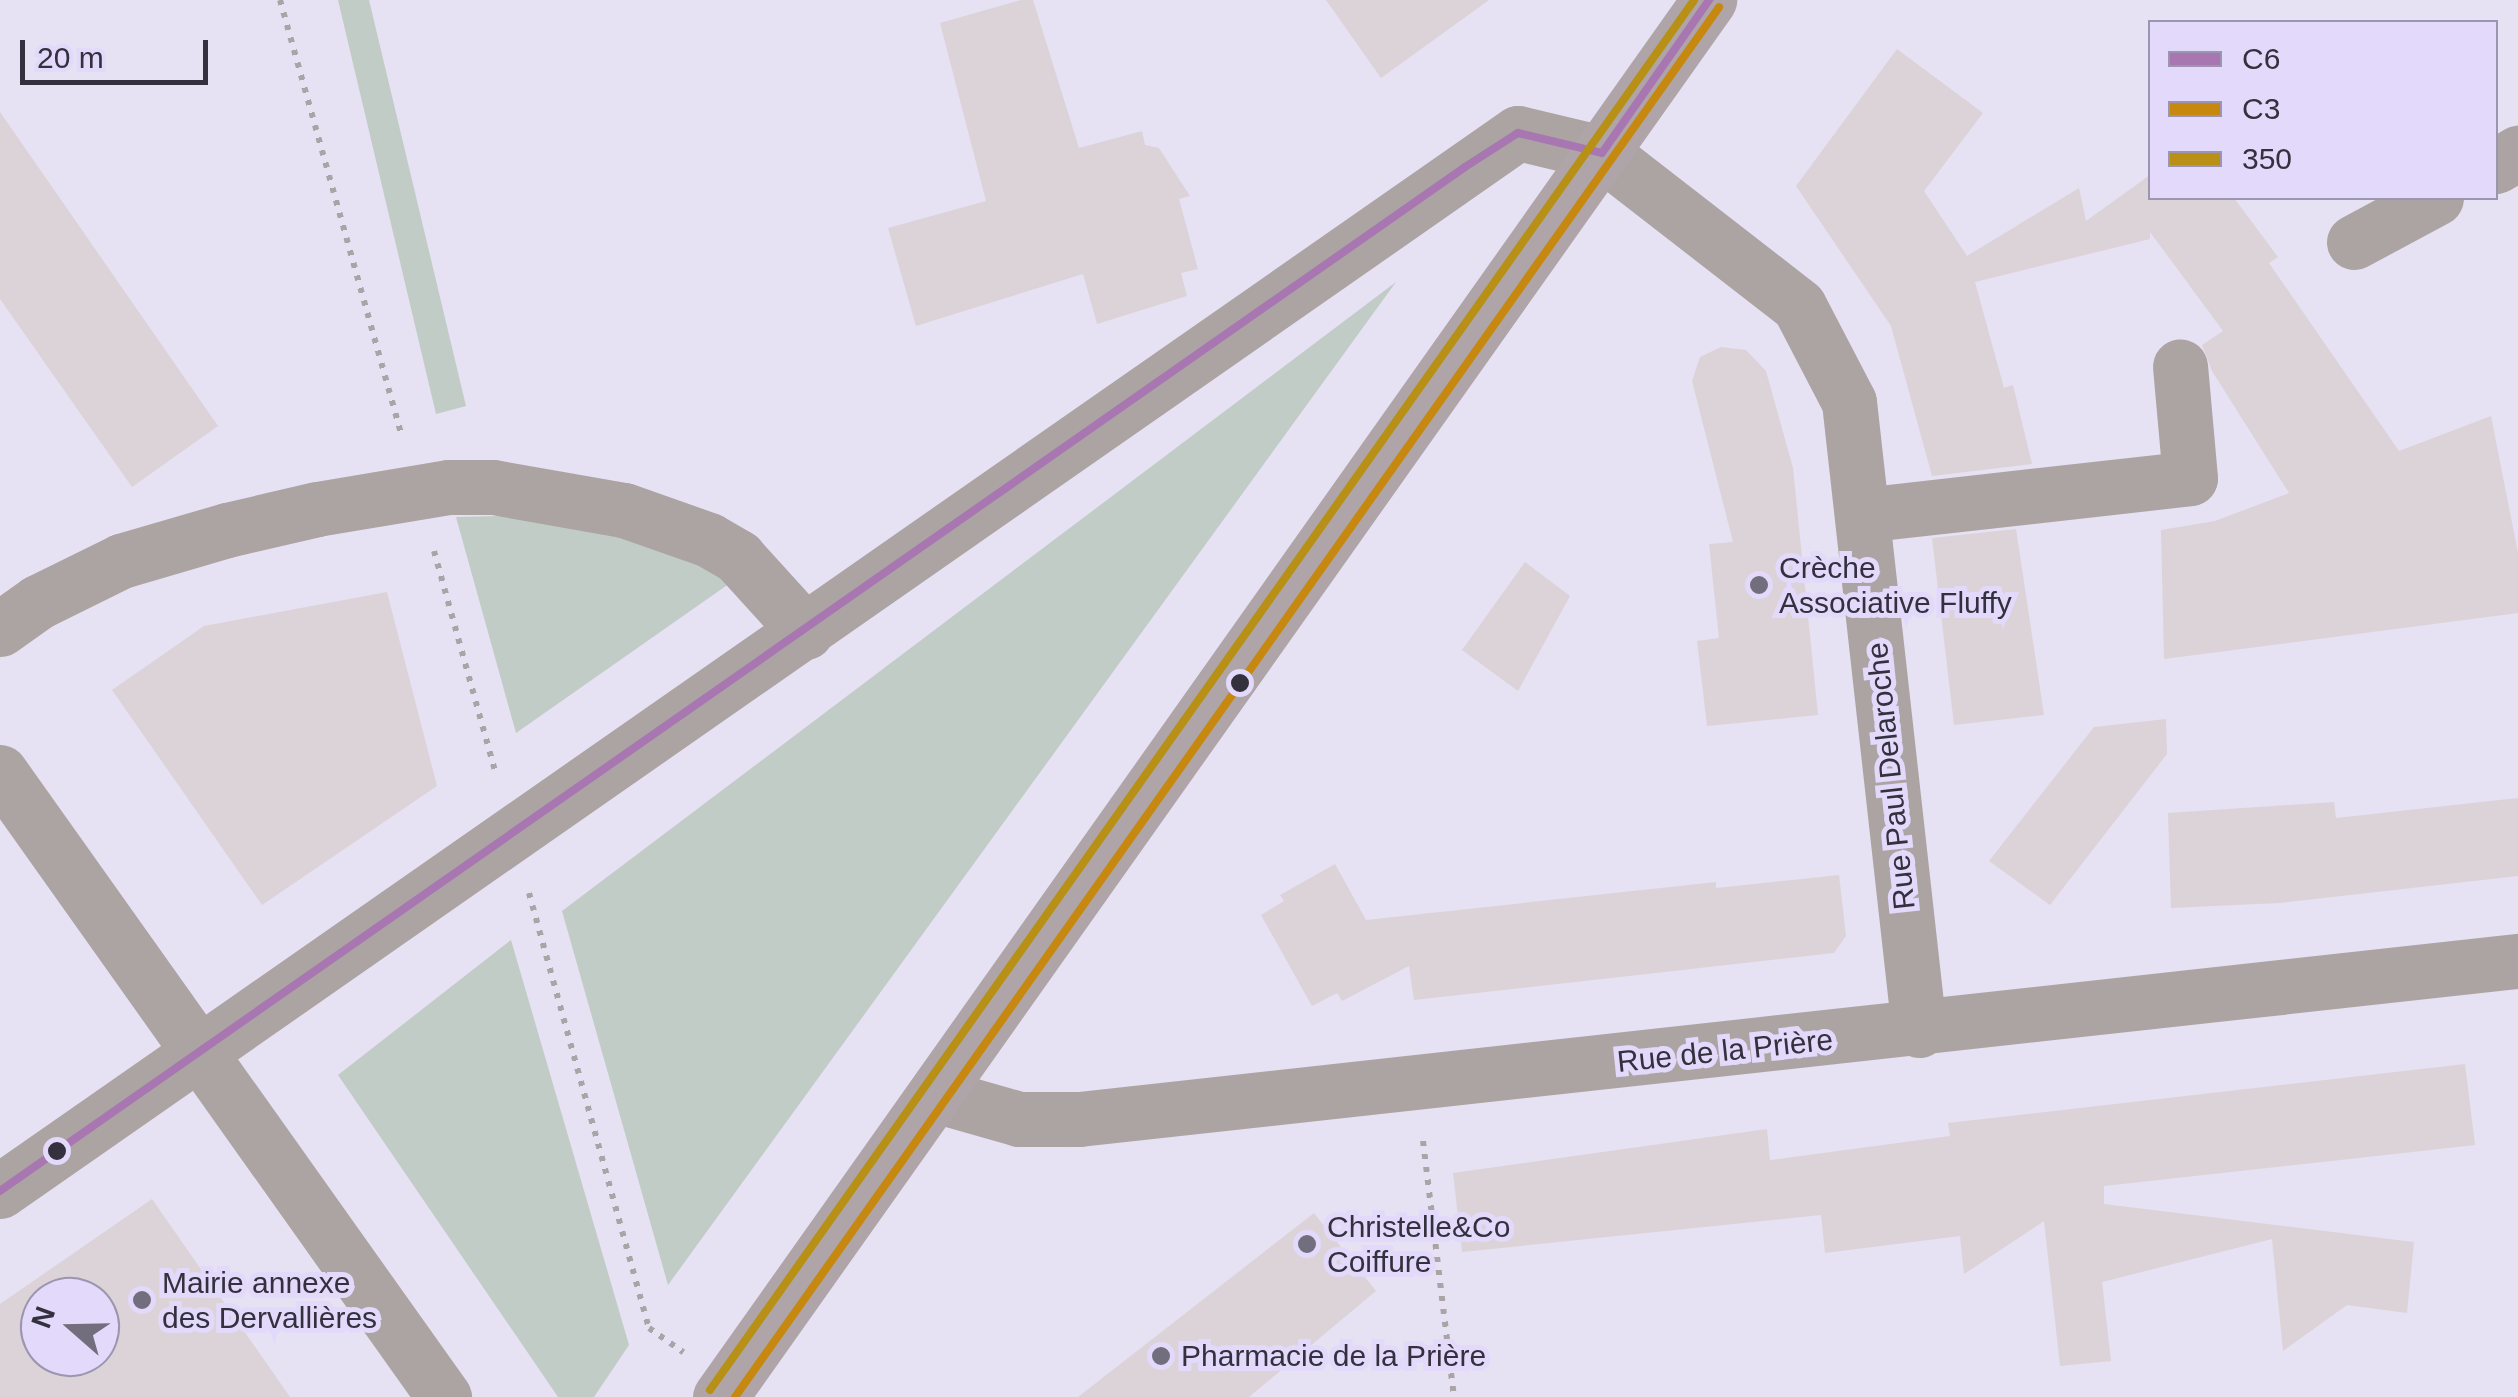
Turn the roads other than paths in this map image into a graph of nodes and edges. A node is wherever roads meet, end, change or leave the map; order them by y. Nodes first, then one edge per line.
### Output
1 (1709, 0) edge
2 (1602, 153) junction
3 (2432, 200) edge
4 (2354, 242) dead end
5 (2180, 366) dead end
6 (1862, 515) junction
7 (0, 629) edge
8 (806, 632) junction
9 (0, 772) edge
10 (2518, 961) edge
11 (1919, 1030) junction
12 (202, 1054) junction
13 (935, 1095) junction
14 (0, 1191) edge
15 (724, 1391) edge
16 (444, 1397) edge

1 - 2 main road
2 - 6 street, Rue Paul Delaroche
2 - 8 street
2 - 13 main road
3 - 4 street
5 - 6 street
6 - 11 street, Rue Paul Delaroche
7 - 8 street
8 - 12 street
9 - 12 street
10 - 11 street, Rue de la Prière
11 - 13 street, Rue de la Prière
12 - 14 street
12 - 16 street
13 - 15 main road

